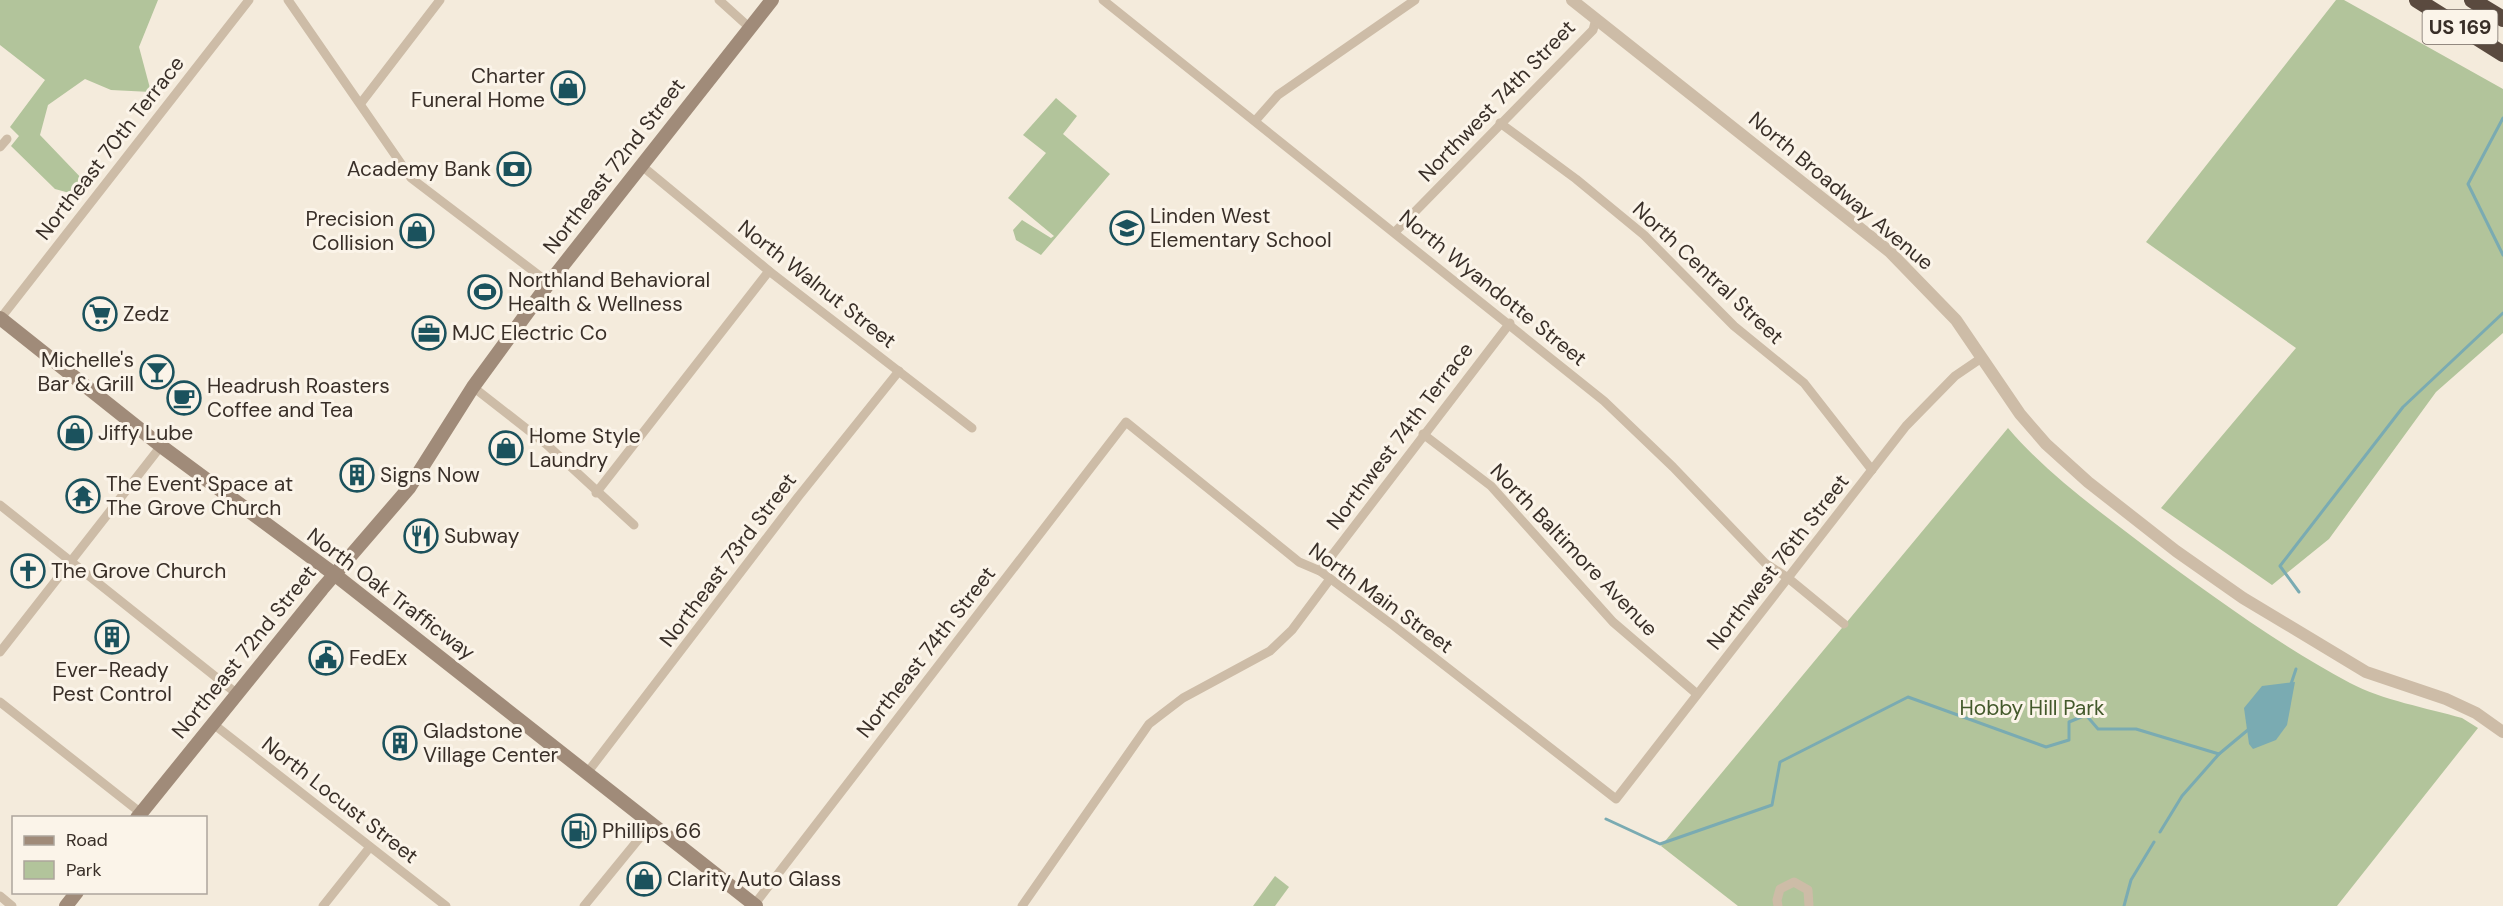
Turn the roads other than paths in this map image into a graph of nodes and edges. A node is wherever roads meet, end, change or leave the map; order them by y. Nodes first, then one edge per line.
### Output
1 (249, 0) edge
2 (288, 0) edge
3 (440, 0) edge
4 (719, 0) edge
5 (772, 0) edge
6 (1102, 0) edge
7 (1415, 0) edge
8 (1572, 0) edge
9 (2417, 0) edge
10 (2472, 0) edge
11 (1596, 19) junction
12 (2503, 19) edge
13 (750, 28) junction
14 (2503, 54) edge
15 (361, 104) junction
16 (1255, 121) junction
17 (1500, 123) junction
18 (6, 139) dead end
19 (0, 147) edge
20 (642, 166) junction
21 (1395, 232) junction
22 (769, 271) junction
23 (549, 283) junction
24 (0, 319) edge
25 (1510, 323) junction
26 (1980, 359) junction
27 (899, 371) junction
28 (473, 387) junction
29 (1126, 422) joint
30 (972, 428) dead end
31 (1423, 434) junction
32 (161, 446) junction
33 (1872, 470) junction
34 (596, 493) junction
35 (0, 505) edge
36 (634, 525) dead end
37 (72, 562) junction
38 (1320, 572) junction
39 (334, 574) junction
40 (1788, 578) junction
41 (1330, 579) junction
42 (1844, 624) dead end
43 (0, 652) edge
44 (236, 693) junction
45 (1697, 694) junction
46 (0, 702) edge
47 (212, 723) junction
48 (2503, 732) edge
49 (587, 773) junction
50 (1617, 799) joint
51 (139, 815) edge
52 (651, 824) junction
53 (370, 847) junction
54 (75, 894) edge
55 (0, 896) edge
56 (755, 905) edge
57 (12, 906) edge
58 (66, 906) edge
59 (323, 906) edge
60 (446, 906) edge
61 (584, 906) edge
62 (1022, 906) edge
63 (1778, 906) edge
64 (1809, 906) edge

1 - 24 street, Northeast 70th Terrace
2 - 15 street
3 - 15 street
4 - 13 street
5 - 13 main road, Northeast 72nd Street
6 - 16 street, North Wyandotte Street
7 - 16 street
8 - 11 street, North Broadway Avenue
9 - 14 highway, US 169
10 - 12 highway, US 169
11 - 17 street, Northwest 74th Street
11 - 26 street, North Broadway Avenue
13 - 20 main road, Northeast 72nd Street
15 - 23 street
16 - 21 street, North Wyandotte Street
17 - 21 street, Northwest 74th Street
17 - 33 street, North Central Street
18 - 19 street
20 - 22 street, North Walnut Street
20 - 23 main road, Northeast 72nd Street
21 - 25 street, North Wyandotte Street
22 - 27 street, North Walnut Street
22 - 34 street
23 - 28 main road, Northeast 72nd Street
24 - 32 main road, North Oak Trafficway
25 - 31 street, Northwest 74th Terrace
25 - 40 street, North Wyandotte Street
26 - 33 street, Northwest 76th Street
26 - 48 street, North Broadway Avenue
27 - 30 street, North Walnut Street
27 - 49 street, Northeast 73rd Street
28 - 34 street
28 - 39 main road, Northeast 72nd Street
29 - 38 street, North Main Street
29 - 56 street, Northeast 74th Street
31 - 38 street, Northwest 74th Terrace
31 - 45 street, North Baltimore Avenue
32 - 37 street
32 - 39 main road, North Oak Trafficway
33 - 40 street, Northwest 76th Street
34 - 36 street
35 - 37 street
37 - 43 street
37 - 44 street
38 - 41 street, North Main Street
39 - 44 main road, Northeast 72nd Street
39 - 49 main road, North Oak Trafficway
40 - 42 street, North Wyandotte Street
40 - 45 street, Northwest 76th Street
41 - 50 street, North Main Street
41 - 62 street
44 - 47 main road, Northeast 72nd Street
45 - 50 street, Northwest 76th Street
46 - 51 street
47 - 51 main road, Northeast 72nd Street
47 - 53 street, North Locust Street
49 - 52 main road, North Oak Trafficway
52 - 56 main road, North Oak Trafficway
52 - 61 street
53 - 59 street
53 - 60 street, North Locust Street
54 - 58 main road
55 - 57 street
63 - 64 street

